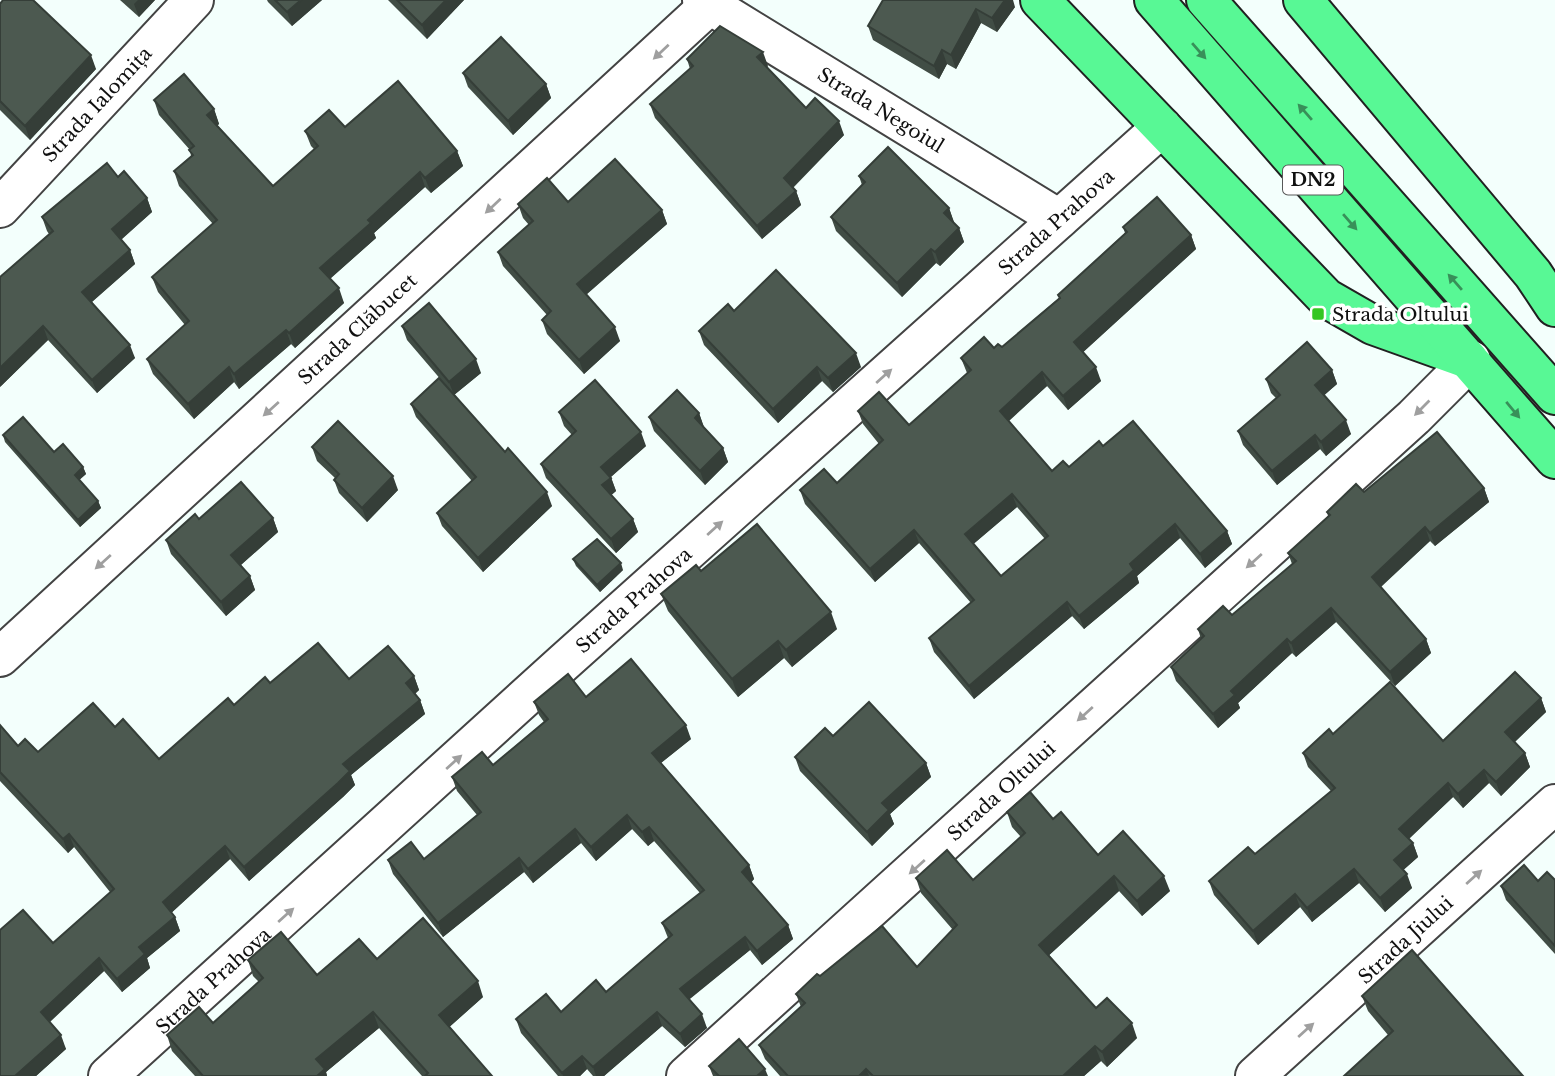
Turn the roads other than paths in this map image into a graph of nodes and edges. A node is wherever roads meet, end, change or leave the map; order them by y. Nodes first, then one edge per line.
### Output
1 (194, 0) edge
2 (1040, 0) edge
3 (1154, 0) edge
4 (1206, 0) edge
5 (1303, 0) edge
6 (709, 2) edge
7 (1161, 127) junction
8 (0, 208) edge
9 (1059, 219) junction
10 (1555, 307) edge
11 (1471, 360) junction
12 (1555, 395) edge
13 (1555, 459) edge
14 (0, 657) edge
15 (1555, 804) edge
16 (108, 1076) edge
17 (686, 1076) edge
18 (1255, 1076) edge

1 - 8 street, Strada Ialomița
2 - 7 highway
3 -> 11 highway, DN2
12 -> 4 highway, DN2
5 - 10 highway
6 - 9 street, Strada Negoiul
6 -> 14 street, Strada Clăbucet
7 - 9 street, Strada Prahova
7 - 11 highway
16 -> 9 street, Strada Prahova
11 -> 13 highway, DN2
11 -> 17 street, Strada Oltului
18 -> 15 street, Strada Jiului

